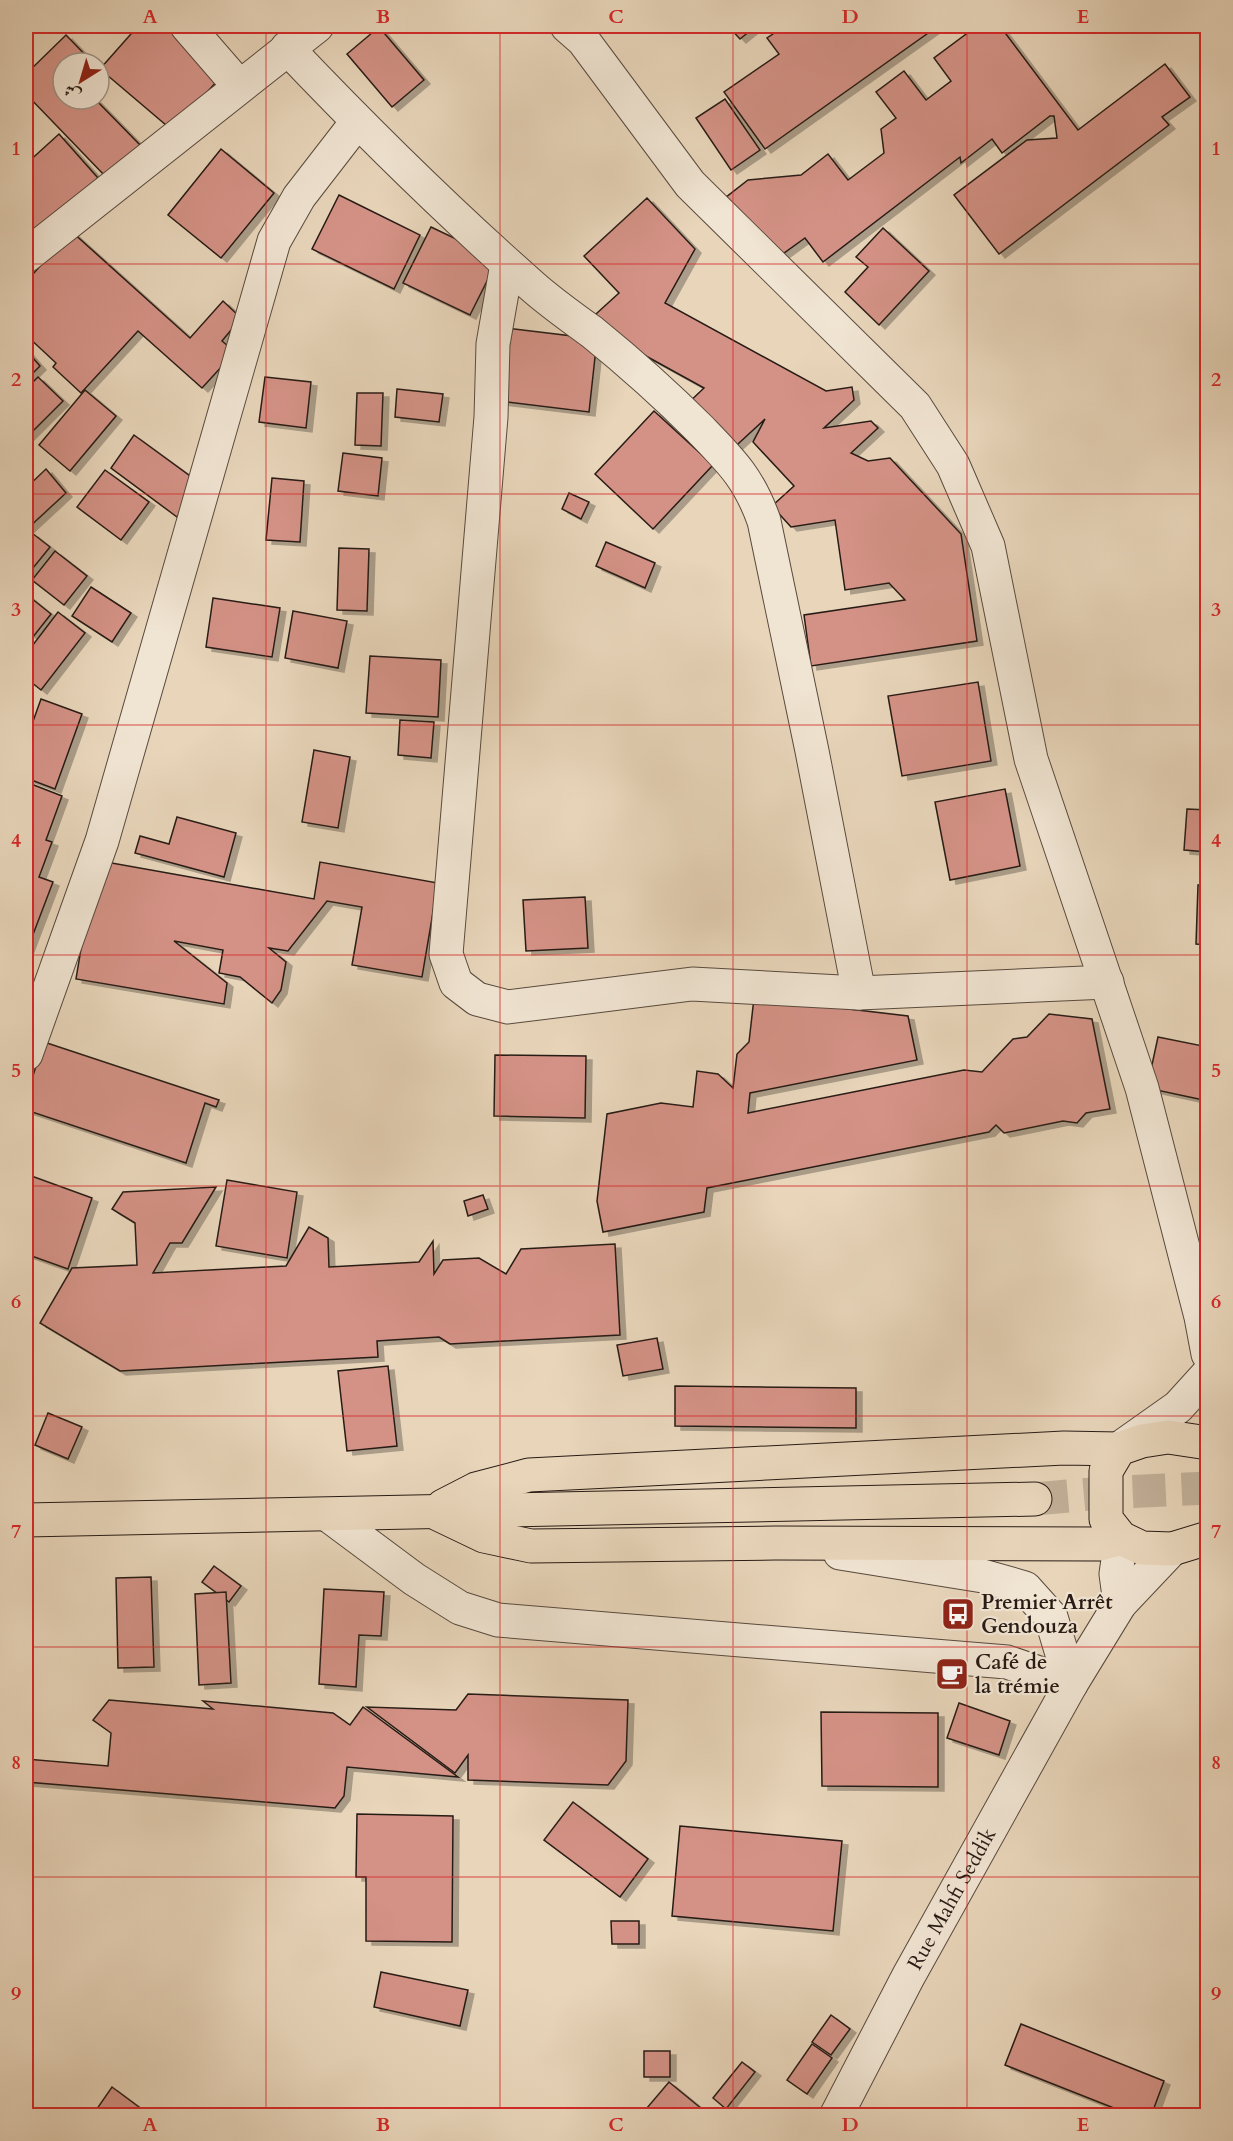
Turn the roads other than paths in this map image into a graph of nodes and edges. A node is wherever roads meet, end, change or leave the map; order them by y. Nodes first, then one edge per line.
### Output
1 (188, 26) edge
2 (317, 26) edge
3 (567, 26) edge
4 (287, 48) junction
5 (239, 86) junction
6 (357, 122) junction
7 (26, 256) edge
8 (507, 264) junction
9 (1107, 982) junction
10 (858, 993) junction
11 (26, 1054) edge
12 (1208, 1354) edge
13 (1208, 1374) edge
14 (1208, 1443) edge
15 (1119, 1449) junction
16 (1035, 1499) tunnel mouth
17 (433, 1512) junction
18 (328, 1515) junction
19 (26, 1520) edge
20 (1121, 1538) junction
21 (1208, 1538) edge
22 (775, 1543) junction
23 (1172, 1550) junction
24 (1120, 1604) junction
25 (1071, 1684) junction
26 (836, 2115) edge

1 - 5 street
2 - 4 street
3 - 9 street
4 - 5 street
4 - 6 street
5 - 7 street
6 - 8 street
6 - 11 street
8 - 10 street
8 - 10 street
9 - 10 street
9 - 12 street
13 - 15 street
14 - 15 main road
15 - 17 main road
15 - 20 main road
16 - 17 main road
17 - 18 main road
17 - 22 main road
18 - 19 main road
18 - 25 street
20 - 22 main road
20 - 23 main road
20 - 24 street
21 - 23 main road
22 - 25 street
23 - 24 street, Rue Mahfi Seddik
24 - 25 street, Rue Mahfi Seddik
25 - 26 street, Rue Mahfi Seddik

